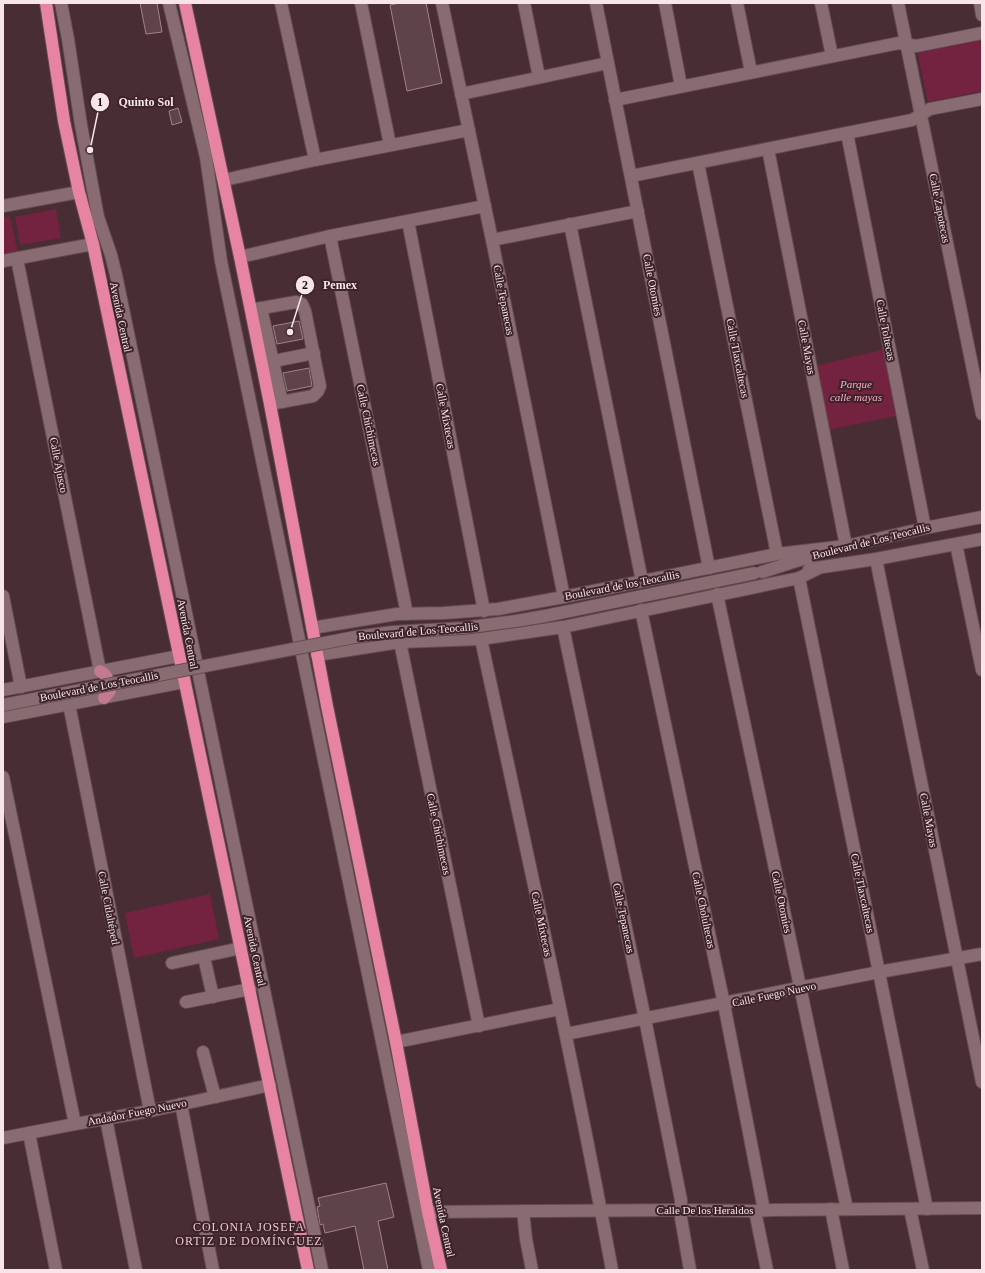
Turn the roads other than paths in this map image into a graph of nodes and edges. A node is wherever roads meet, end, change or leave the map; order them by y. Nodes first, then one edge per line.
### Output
1 (46, 3) edge
2 (61, 3) edge
3 (169, 3) edge
4 (185, 3) edge
5 (281, 3) edge
6 (361, 3) edge
7 (442, 3) edge
8 (524, 3) edge
9 (596, 3) edge
10 (665, 3) edge
11 (737, 3) edge
12 (821, 3) edge
13 (898, 3) edge
14 (980, 3) edge
15 (982, 15) edge
16 (982, 33) edge
17 (907, 45) junction
18 (832, 56) junction
19 (608, 63) junction
20 (751, 72) junction
21 (539, 77) junction
22 (681, 86) junction
23 (461, 94) junction
24 (982, 99) edge
25 (615, 100) junction
26 (922, 115) junction
27 (468, 130) junction
28 (847, 133) junction
29 (390, 145) junction
30 (768, 149) junction
31 (315, 160) junction
32 (698, 163) junction
33 (631, 176) junction
34 (224, 180) junction
35 (79, 192) junction
36 (4, 203) edge
37 (485, 206) junction
38 (638, 211) junction
39 (408, 221) junction
40 (570, 224) junction
41 (330, 236) junction
42 (492, 240) junction
43 (93, 244) junction
44 (240, 257) junction
45 (17, 259) junction
46 (3, 262) edge
47 (256, 309) junction
48 (314, 353) junction
49 (267, 363) junction
50 (276, 403) junction
51 (982, 414) edge
52 (982, 517) edge
53 (925, 528) junction
54 (982, 539) edge
55 (956, 544) junction
56 (846, 546) junction
57 (777, 554) junction
58 (876, 559) junction
59 (709, 568) junction
60 (817, 569) junction
61 (758, 572) junction
62 (798, 578) junction
63 (642, 581) junction
64 (718, 594) junction
65 (3, 596) edge
66 (564, 597) junction
67 (641, 610) junction
68 (484, 611) junction
69 (402, 614) junction
70 (563, 627) junction
71 (312, 628) junction
72 (481, 639) junction
73 (397, 643) junction
74 (318, 655) junction
75 (179, 656) junction
76 (982, 670) edge
77 (100, 671) junction
78 (184, 682) junction
79 (21, 686) junction
80 (3, 690) edge
81 (104, 698) junction
82 (69, 704) junction
83 (3, 705) edge
84 (3, 717) edge
85 (3, 777) edge
86 (241, 948) junction
87 (982, 954) edge
88 (204, 957) junction
89 (957, 958) junction
90 (172, 963) dead end
91 (880, 972) junction
92 (800, 988) junction
93 (250, 989) junction
94 (213, 997) junction
95 (186, 1002) dead end
96 (724, 1004) junction
97 (560, 1009) junction
98 (646, 1019) junction
99 (479, 1026) junction
100 (566, 1034) junction
101 (396, 1042) junction
102 (203, 1052) dead end
103 (982, 1082) edge
104 (270, 1085) junction
105 (215, 1097) junction
106 (181, 1104) junction
107 (150, 1111) junction
108 (106, 1119) junction
109 (75, 1124) junction
110 (29, 1133) junction
111 (3, 1138) edge
112 (982, 1208) edge
113 (831, 1209) junction
114 (847, 1209) junction
115 (910, 1209) junction
116 (927, 1209) junction
117 (601, 1210) junction
118 (681, 1210) junction
119 (523, 1211) junction
120 (759, 1211) junction
121 (428, 1212) junction
122 (56, 1270) edge
123 (136, 1270) edge
124 (213, 1270) edge
125 (308, 1270) edge
126 (322, 1270) edge
127 (429, 1270) edge
128 (441, 1270) edge
129 (532, 1270) edge
130 (612, 1270) edge
131 (690, 1270) edge
132 (767, 1270) edge
133 (843, 1270) edge
134 (923, 1270) edge

1 - 35 highway, Avenida Central
2 - 126 street
3 - 127 street
4 - 34 highway, Avenida Central
5 - 31 street
6 - 29 street
7 - 23 street, Calle Tepanecas
8 - 21 street
9 - 19 street, Calle Otomies
10 - 22 street
11 - 20 street
12 - 18 street
13 - 17 street, Calle Zapotecas
14 - 15 street
16 - 17 street
17 - 18 street
17 - 26 street, Calle Zapotecas
18 - 20 street
19 - 21 street
19 - 25 street, Calle Otomies
20 - 22 street
21 - 23 street
22 - 25 street
23 - 27 street, Calle Tepanecas
24 - 26 street
25 - 33 street, Calle Otomies
26 - 28 street
26 - 51 street, Calle Zapotecas
27 - 29 street
27 - 37 street, Calle Tepanecas
28 - 30 street
28 - 53 street, Calle Toltecas
29 - 31 street
30 - 32 street
30 - 56 street, Calle Mayas
31 - 34 street
32 - 33 street
32 - 57 street, Calle Tlaxcaltecas
33 - 38 street, Calle Otomies
34 - 44 highway, Avenida Central
35 - 36 street
35 - 43 highway, Avenida Central
37 - 39 street
37 - 42 street, Calle Tepanecas
38 - 40 street
38 - 59 street, Calle Otomies
39 - 41 street
39 - 68 street, Calle Mixtecas
40 - 42 street
40 - 63 street
41 - 44 street
41 - 69 street, Calle Chichimecas
42 - 66 street, Calle Tepanecas
43 - 45 street
43 - 75 highway, Avenida Central
44 - 47 highway, Avenida Central
45 - 46 street
45 - 77 street, Calle Ajusco
47 - 48 street
47 - 49 highway, Avenida Central
48 - 49 street
48 - 50 street
49 - 50 highway, Avenida Central
50 - 71 highway, Avenida Central
52 - 53 street, Boulevard de Los Teocallis
53 - 56 street, Boulevard de Los Teocallis
54 - 55 street, Boulevard de Los Teocallis
55 - 58 street, Boulevard de Los Teocallis
55 - 76 street
56 - 57 street, Boulevard de los Teocallis
56 - 61 street, Boulevard de Los Teocallis
57 - 59 street, Boulevard de los Teocallis
58 - 60 street, Boulevard de Los Teocallis
58 - 89 street, Calle Mayas
59 - 63 street, Boulevard de los Teocallis
60 - 61 street, Boulevard de Los Teocallis
60 - 62 street, Boulevard de los Teocallis
61 - 83 street, Boulevard de Los Teocallis, bridge
62 - 64 street, Boulevard de los Teocallis
62 - 91 street, Calle Tlaxcaltecas
63 - 66 street, Boulevard de los Teocallis
64 - 67 street, Boulevard de los Teocallis
64 - 92 street, Calle Otomies
65 - 79 street
66 - 68 street, Boulevard de los Teocallis
67 - 70 street, Boulevard de los Teocallis
67 - 96 street, Calle Cholultecas
68 - 69 street, Boulevard de los Teocallis
69 - 71 street, Boulevard de los Teocallis
69 - 73 street, Boulevard de los Teocallis
70 - 72 street, Boulevard de los Teocallis
70 - 98 street, Calle Tepanecas
71 - 74 highway, Avenida Central
72 - 73 street, Boulevard de los Teocallis
72 - 97 street, Calle Mixtecas
73 - 74 street, Boulevard de los Teocallis
73 - 99 street, Calle Chichimecas
74 - 101 highway, Avenida Central
75 - 77 street, Boulevard de Los Teocallis
75 - 78 highway, Avenida Central
77 - 79 street, Boulevard de Los Teocallis
77 - 81 main road
78 - 81 street, Boulevard de Los Teocallis
78 - 86 highway, Avenida Central
79 - 80 street, Boulevard de Los Teocallis
81 - 82 street, Boulevard de Los Teocallis
82 - 84 street, Boulevard de Los Teocallis
82 - 107 street, Calle Citlaltépetl
85 - 109 street
86 - 88 street
86 - 93 highway, Avenida Central
87 - 89 street, Calle Fuego Nuevo
88 - 90 street
88 - 94 street
89 - 91 street, Calle Fuego Nuevo
89 - 103 street, Calle Mayas
91 - 92 street, Calle Fuego Nuevo
91 - 116 street, Calle Tlaxcaltecas
92 - 96 street, Calle Fuego Nuevo
92 - 114 street, Calle Otomies
93 - 94 street
93 - 104 highway, Avenida Central
94 - 95 street
96 - 98 street, Calle Fuego Nuevo
96 - 120 street, Calle Cholultecas
97 - 99 street
97 - 100 street, Calle Mixtecas
98 - 100 street, Calle Fuego Nuevo
98 - 118 street, Calle Tepanecas
99 - 101 street
100 - 117 street, Calle Mixtecas
101 - 121 highway, Avenida Central
102 - 105 street
104 - 105 street, Andador Fuego Nuevo
104 - 125 highway, Avenida Central
105 - 106 street, Andador Fuego Nuevo
106 - 107 street, Andador Fuego Nuevo
106 - 124 street
107 - 108 street, Andador Fuego Nuevo
108 - 109 street, Andador Fuego Nuevo
108 - 123 street
109 - 110 street, Andador Fuego Nuevo
110 - 111 street, Andador Fuego Nuevo
110 - 122 street
112 - 116 street, Calle De los Heraldos
113 - 114 street, Calle De los Heraldos
113 - 120 street, Calle De los Heraldos
113 - 133 street
114 - 115 street, Calle De los Heraldos
115 - 116 street, Calle De los Heraldos
115 - 134 street
117 - 118 street, Calle De los Heraldos
117 - 119 street, Calle De los Heraldos
117 - 130 street, Calle Mixtecas
118 - 120 street, Calle De los Heraldos
118 - 131 street, Calle Tepanecas
119 - 121 street, Calle De los Heraldos
119 - 129 street
120 - 132 street, Calle Cholultecas
121 - 128 highway, Avenida Central

